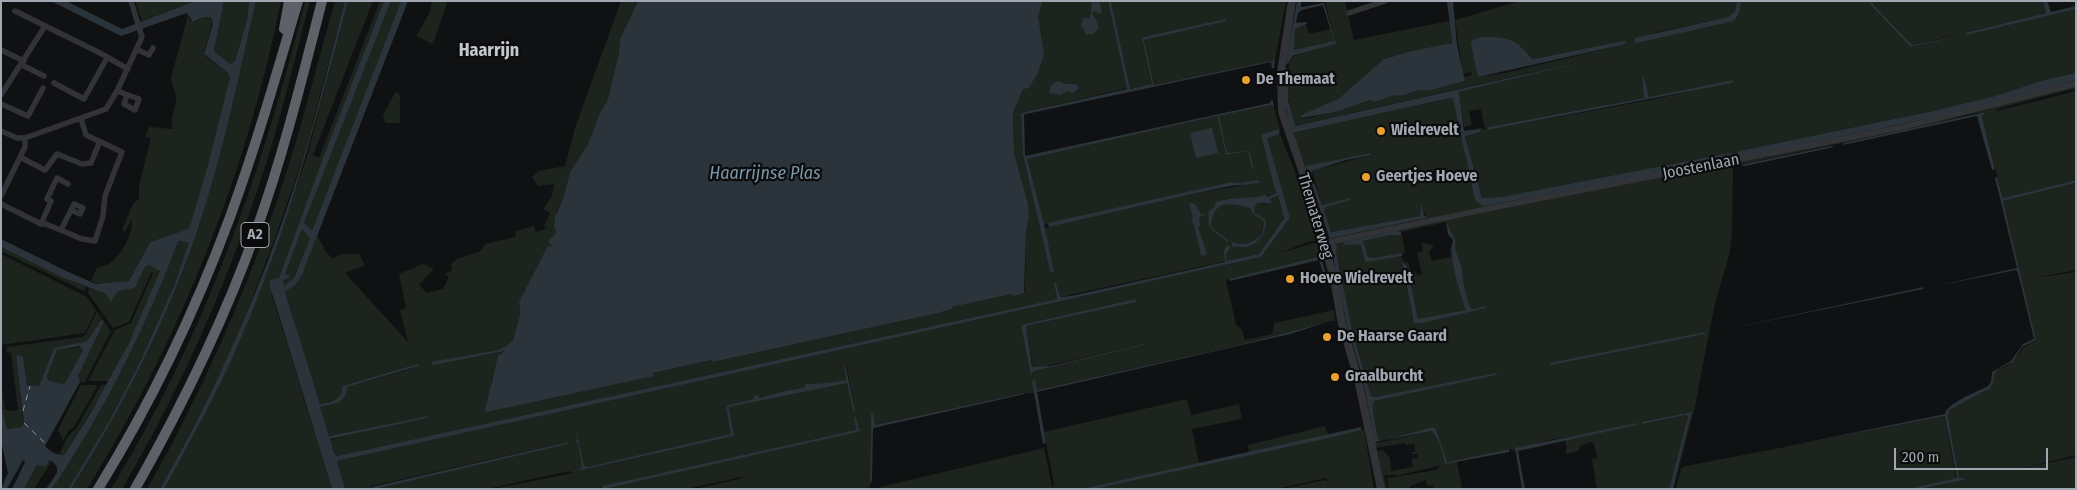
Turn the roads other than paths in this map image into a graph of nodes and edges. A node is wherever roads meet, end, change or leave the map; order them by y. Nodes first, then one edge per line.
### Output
1 (130, 1) edge
2 (289, 1) edge
3 (298, 1) edge
4 (322, 1) edge
5 (1292, 1) edge
6 (1385, 1) edge
7 (15, 11) dead end
8 (1349, 13) dead end
9 (45, 26) junction
10 (153, 48) dead end
11 (1, 50) edge
12 (138, 50) junction
13 (107, 58) junction
14 (23, 63) junction
15 (128, 69) junction
16 (44, 76) dead end
17 (274, 81) junction
18 (54, 83) dead end
19 (2076, 84) edge
20 (44, 88) dead end
21 (117, 92) junction
22 (1, 95) edge
23 (127, 95) dead end
24 (1, 104) edge
25 (81, 119) junction
26 (1, 131) edge
27 (25, 138) junction
28 (100, 141) junction
29 (20, 157) junction
30 (68, 184) dead end
31 (1, 196) edge
32 (1, 204) edge
33 (71, 210) dead end
34 (41, 224) junction
35 (61, 230) junction
36 (1329, 242) junction
37 (98, 489) edge
38 (135, 489) edge
39 (1381, 489) edge

1 - 12 street
2 - 17 highway, A2
3 - 17 highway, A2
4 - 38 highway, A2
5 - 36 street, Thematerweg
6 - 8 street
7 - 9 street
9 - 13 street
9 - 14 street
10 - 12 street
11 - 14 street
12 - 15 street
13 - 15 street
13 - 18 street
14 - 16 street
14 - 22 street
15 - 21 street
17 - 37 highway, A2
19 - 36 street, Joostenlaan
20 - 24 street
21 - 23 street
21 - 25 street
25 - 27 street
25 - 28 street
26 - 27 street
27 - 29 street
28 - 29 street
28 - 35 street
29 - 31 street
30 - 34 street
32 - 34 street
33 - 35 street
34 - 35 street
36 - 39 street, Thematerweg

